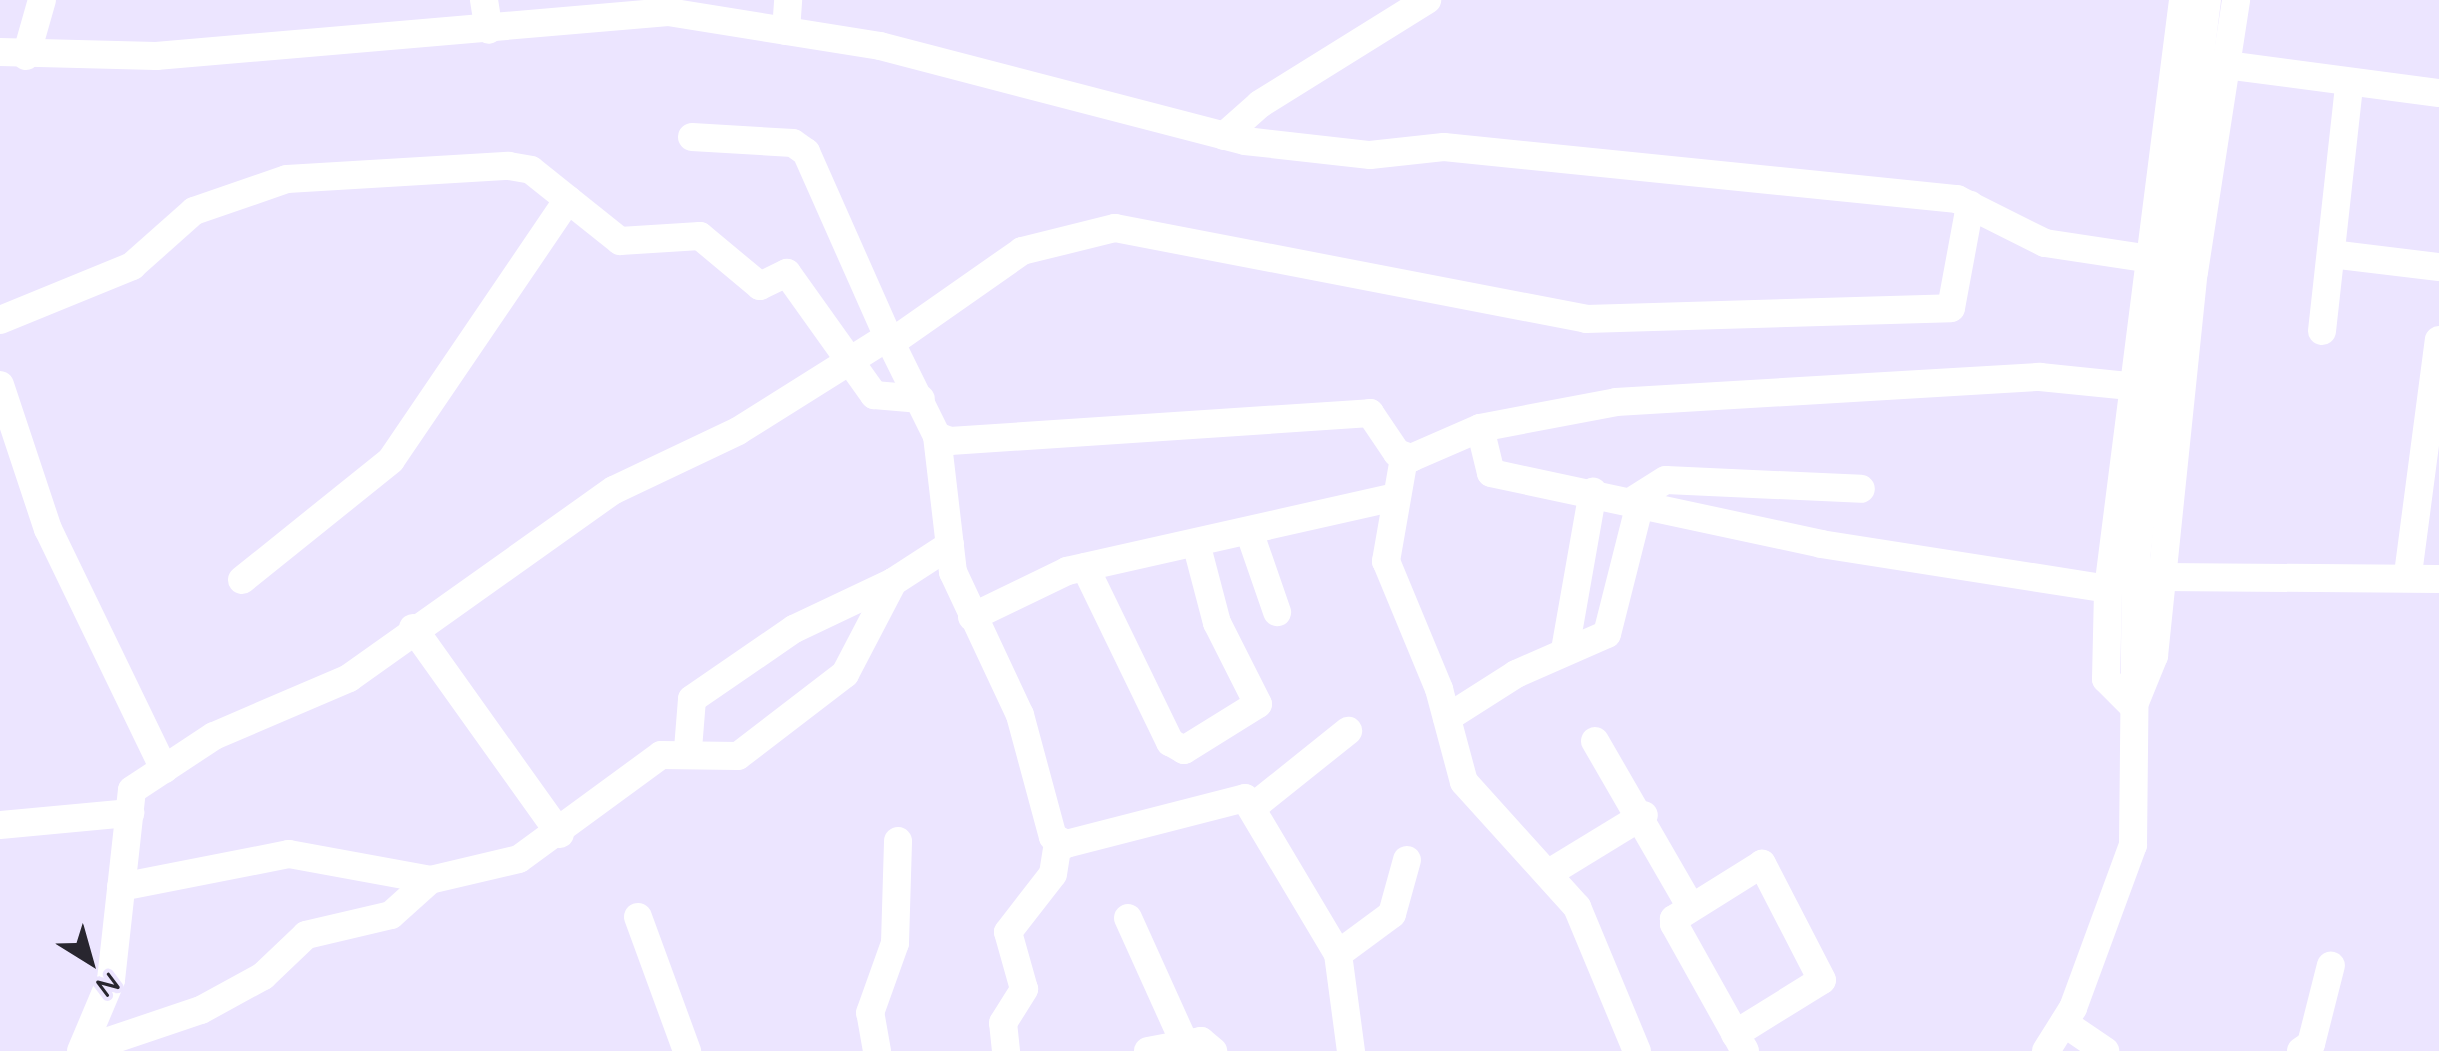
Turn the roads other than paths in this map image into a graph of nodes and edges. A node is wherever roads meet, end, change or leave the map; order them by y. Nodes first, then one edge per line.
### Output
1 (42, 0) edge
2 (484, 0) edge
3 (788, 0) edge
4 (1428, 0) edge
5 (2182, 0) edge
6 (2207, 0) edge
7 (2236, 0) edge
8 (489, 30) junction
9 (786, 31) junction
10 (13, 54) edge
11 (2226, 66) junction
12 (2350, 86) junction
13 (2439, 93) edge
14 (692, 136) dead end
15 (1224, 136) junction
16 (568, 200) junction
17 (1970, 205) junction
18 (2331, 254) junction
19 (2151, 259) junction
20 (2439, 267) edge
21 (0, 320) edge
22 (2322, 331) dead end
23 (892, 338) junction
24 (2439, 340) edge
25 (853, 364) junction
26 (0, 385) edge
27 (2128, 386) junction
28 (921, 399) junction
29 (1480, 428) junction
30 (938, 436) junction
31 (1404, 458) junction
32 (1861, 489) dead end
33 (1592, 491) junction
34 (1395, 497) junction
35 (1638, 499) junction
36 (1249, 531) junction
37 (1196, 543) junction
38 (950, 545) junction
39 (1085, 567) junction
40 (2408, 574) junction
41 (2162, 578) junction
42 (2439, 579) edge
43 (242, 580) dead end
44 (893, 582) junction
45 (2108, 589) junction
46 (1277, 612) dead end
47 (972, 618) junction
48 (412, 628) junction
49 (1565, 650) junction
50 (2131, 704) junction
51 (1447, 718) junction
52 (1348, 731) dead end
53 (1595, 741) dead end
54 (688, 749) junction
55 (164, 769) junction
56 (1252, 806) junction
57 (130, 813) junction
58 (1644, 814) junction
59 (0, 825) edge
60 (560, 834) junction
61 (898, 841) dead end
62 (1058, 843) junction
63 (1408, 860) dead end
64 (1549, 873) junction
65 (430, 880) junction
66 (121, 887) junction
67 (1691, 907) junction
68 (638, 917) dead end
69 (1128, 918) dead end
70 (1338, 954) junction
71 (2331, 965) dead end
72 (2064, 1023) junction
73 (1740, 1042) edge
74 (1185, 1044) junction
75 (83, 1050) edge
76 (2310, 1050) edge
77 (688, 1051) edge
78 (878, 1051) edge
79 (1006, 1051) edge
80 (1148, 1051) edge
81 (1214, 1051) edge
82 (1351, 1051) edge
83 (1637, 1051) edge
84 (2046, 1051) edge
85 (2105, 1051) edge

1 - 10 street
2 - 8 street
3 - 9 street
4 - 15 street
5 - 19 street
6 - 50 street
7 - 11 street
8 - 9 street
8 - 10 street
9 - 15 street
11 - 12 street
11 - 41 street
12 - 13 street
12 - 18 street
14 - 23 street
15 - 17 street
16 - 21 street
16 - 25 street
16 - 43 street
17 - 19 street
17 - 23 street
18 - 20 street
18 - 22 street
19 - 27 street
23 - 25 street
23 - 28 street
24 - 40 street
25 - 28 street
25 - 48 street
26 - 55 street
27 - 29 street
27 - 45 street
28 - 30 street
29 - 31 street
29 - 33 street
30 - 31 street
30 - 38 street
31 - 34 street
32 - 35 street
33 - 35 street
33 - 49 street
34 - 36 street
34 - 51 street
35 - 45 street
35 - 49 street
36 - 37 street
36 - 46 street
37 - 39 street
37 - 39 street
38 - 44 street
38 - 47 street
39 - 47 street
40 - 41 street
40 - 42 street
41 - 50 street
44 - 54 street
44 - 54 street
45 - 50 street
47 - 62 street
48 - 55 street
48 - 60 street
49 - 51 street
50 - 72 street
51 - 64 street
52 - 56 street
53 - 58 street
54 - 60 street
55 - 57 street
56 - 62 street
56 - 70 street
57 - 59 street
57 - 66 street
58 - 64 street
58 - 67 street
60 - 65 street
61 - 78 street
62 - 79 street
63 - 70 street
64 - 83 street
65 - 66 street
65 - 75 street
66 - 75 street
67 - 73 street
67 - 73 street
68 - 77 street
69 - 74 street
70 - 82 street
71 - 76 street
72 - 84 street
72 - 85 street
74 - 80 street
74 - 81 street

